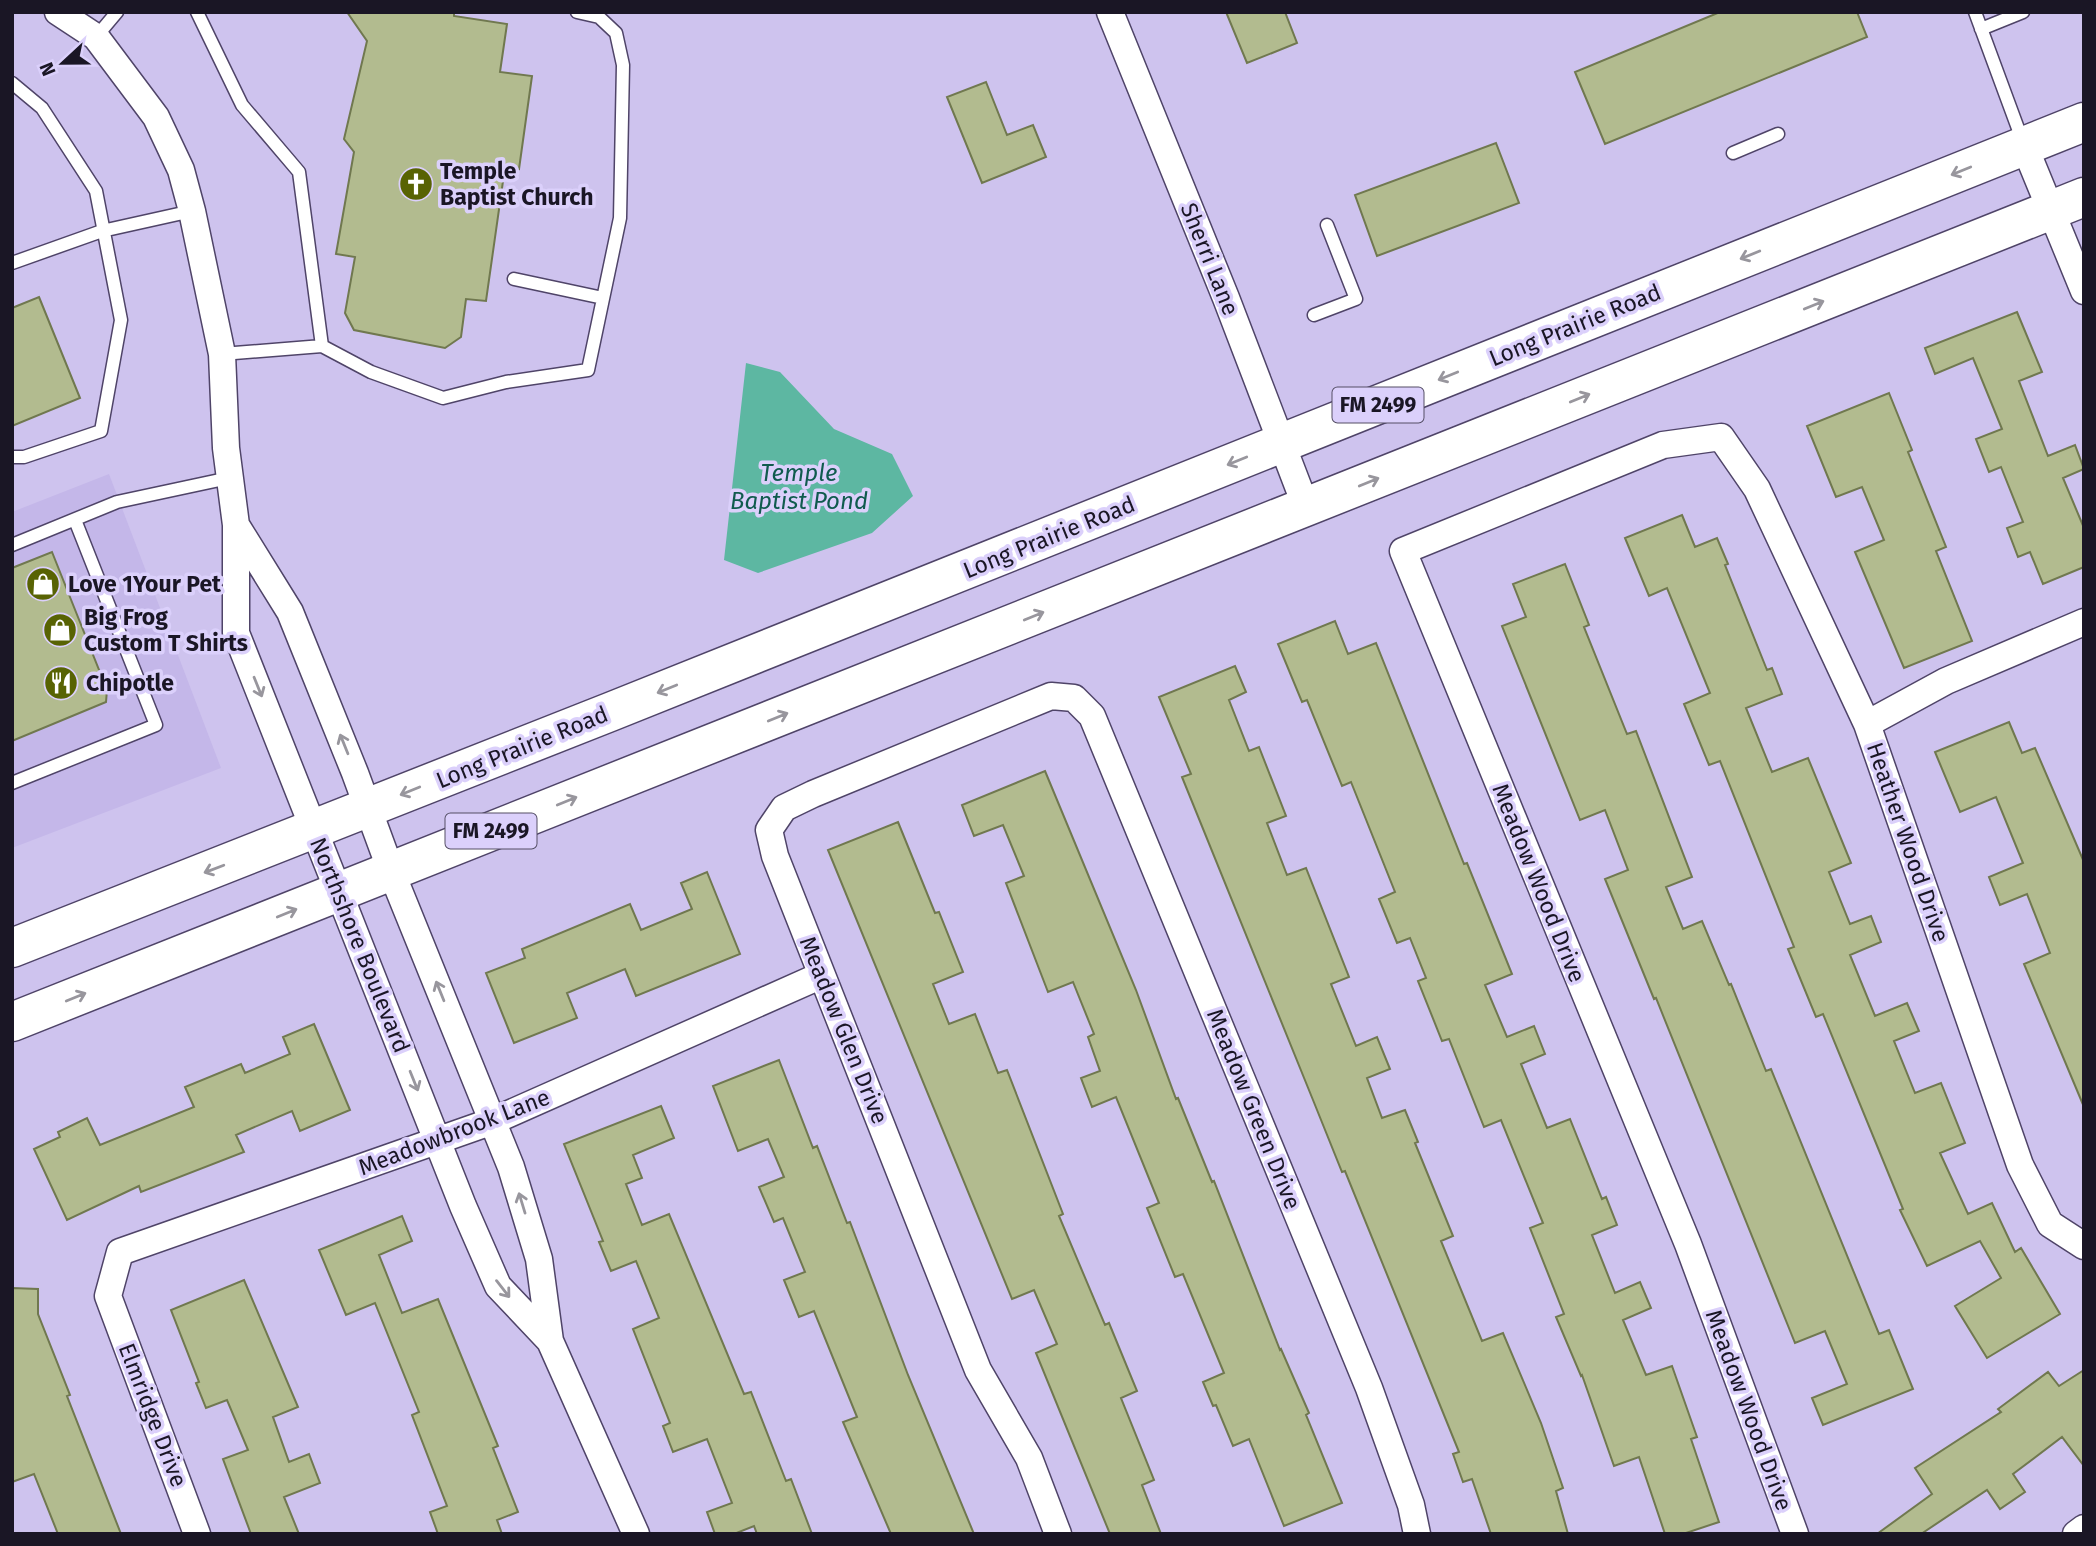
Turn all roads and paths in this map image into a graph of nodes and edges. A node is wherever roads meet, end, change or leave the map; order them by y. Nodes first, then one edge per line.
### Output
1 (58, 12) edge
2 (117, 12) edge
3 (197, 12) edge
4 (577, 12) edge
5 (1110, 12) edge
6 (1975, 12) edge
7 (2022, 12) edge
8 (599, 14) edge
9 (1981, 29) junction
10 (96, 37) junction
11 (12, 83) edge
12 (2084, 122) edge
13 (1779, 134) dead end
14 (2024, 145) junction
15 (1733, 153) dead end
16 (2068, 204) edge
17 (192, 211) junction
18 (1327, 225) dead end
19 (102, 231) junction
20 (12, 263) edge
21 (514, 279) dead end
22 (2084, 291) edge
23 (603, 298) junction
24 (1314, 315) dead end
25 (322, 346) junction
26 (222, 354) junction
27 (1721, 437) joint
28 (1280, 444) junction
29 (12, 457) edge
30 (229, 478) junction
31 (1306, 507) junction
32 (75, 520) junction
33 (236, 525) junction
34 (12, 545) edge
35 (2084, 622) edge
36 (1070, 698) joint
37 (1867, 724) junction
38 (12, 783) edge
39 (369, 808) junction
40 (314, 830) junction
41 (391, 871) junction
42 (339, 892) junction
43 (12, 948) edge
44 (822, 975) junction
45 (12, 1022) edge
46 (493, 1121) junction
47 (438, 1142) junction
48 (2084, 1246) edge
49 (108, 1296) joint
50 (550, 1341) junction
51 (2084, 1528) edge
52 (197, 1534) edge
53 (636, 1534) edge
54 (1058, 1534) edge
55 (1417, 1534) edge
56 (1795, 1534) edge
57 (2076, 1534) edge

1 - 10 street, Northshore Boulevard
2 - 10 lane
3 - 25 lane
4 - 8 lane
5 - 28 street, Sherri Lane
6 - 9 lane
7 - 9 lane
8 - 23 lane
9 - 14 lane
10 - 17 street, Northshore Boulevard
11 - 19 lane
12 - 14 main road, Long Prairie Road / FM 2499
13 - 15 lane
14 - 16 street
14 -> 28 main road, Long Prairie Road / FM 2499
16 - 22 street
31 -> 16 main road, FM 2499
17 - 19 lane
17 - 26 street, Northshore Boulevard
18 - 24 lane
19 - 20 lane
19 - 29 lane
21 - 23 lane
23 - 25 lane
25 - 26 lane
26 - 30 street, Northshore Boulevard
27 - 37 street, Heather Wood Drive
27 - 56 street, Meadow Wood Drive
28 - 31 street, Sherri Lane
28 -> 39 main road, Long Prairie Road / FM 2499
30 - 32 lane
30 - 33 street, Northshore Boulevard
41 -> 31 main road, FM 2499
32 - 34 lane
32 - 38 lane
39 -> 33 street, Northshore Boulevard
33 -> 40 street, Northshore Boulevard
35 - 37 street
36 - 44 street, Meadow Glen Drive
36 - 55 street, Meadow Green Drive
37 - 48 street, Heather Wood Drive
39 - 40 main road, Long Prairie Road / FM 2499
39 - 41 street, Northshore Boulevard
40 - 42 street, Northshore Boulevard
40 -> 43 main road, Long Prairie Road / FM 2499
41 - 42 main road, FM 2499
46 -> 41 street, Northshore Boulevard
45 -> 42 main road, FM 2499
42 -> 47 street, Northshore Boulevard
44 - 46 street, Meadowbrook Lane
44 - 54 street, Meadow Glen Drive
46 - 47 street, Meadowbrook Lane
50 -> 46 street, Northshore Boulevard
47 - 49 street, Meadowbrook Lane
47 -> 50 street, Northshore Boulevard
49 - 52 street, Elmridge Drive
50 - 53 street, Northshore Boulevard
51 - 57 street

